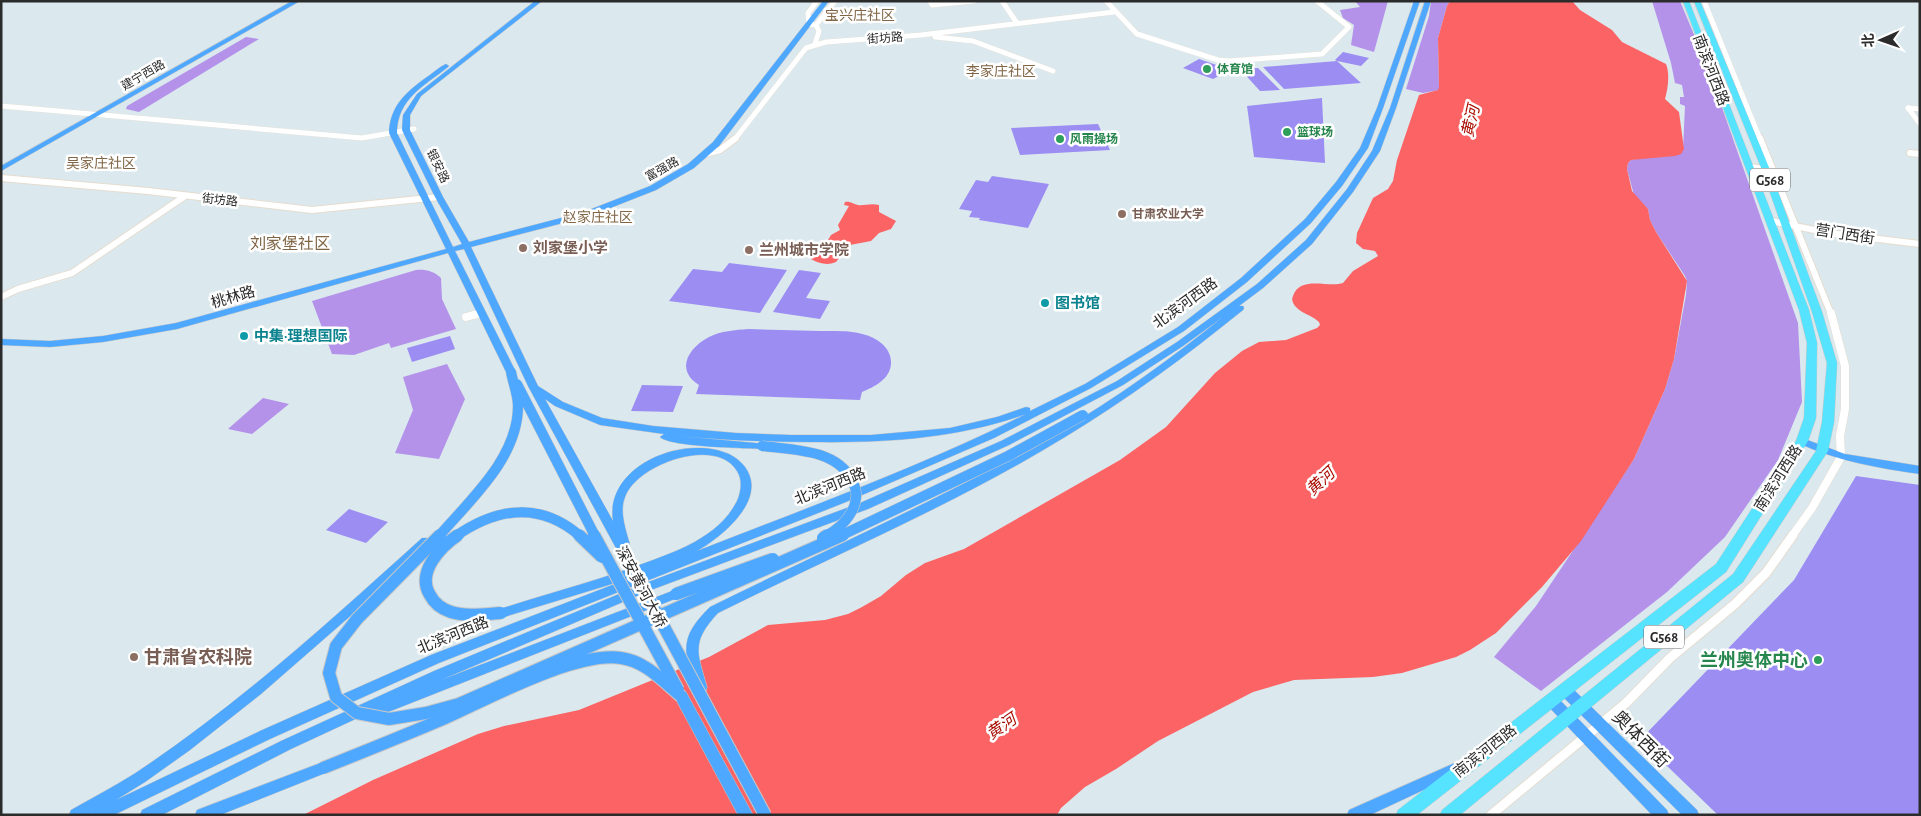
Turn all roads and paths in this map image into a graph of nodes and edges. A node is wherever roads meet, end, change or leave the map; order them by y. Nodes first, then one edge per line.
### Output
1 (290, 1) edge
2 (297, 1) edge
3 (530, 1) edge
4 (539, 1) edge
5 (817, 1) edge
6 (826, 1) edge
7 (835, 1) edge
8 (930, 1) edge
9 (974, 1) edge
10 (1002, 1) edge
11 (1106, 1) edge
12 (1317, 1) edge
13 (1417, 1) edge
14 (1428, 1) edge
15 (1686, 1) edge
16 (1696, 1) edge
17 (1704, 1) edge
18 (1114, 12) junction
19 (1017, 23) junction
20 (809, 24) junction
21 (816, 25) junction
22 (916, 36) junction
23 (815, 44) junction
24 (1053, 72) dead end
25 (1387, 84) junction
26 (1400, 86) junction
27 (1, 106) edge
28 (1920, 109) edge
29 (94, 114) junction
30 (1920, 124) edge
31 (410, 129) junction
32 (393, 133) junction
33 (1910, 153) dead end
34 (705, 154) junction
35 (1920, 154) edge
36 (1, 165) edge
37 (1750, 167) junction
38 (1, 169) edge
39 (1769, 170) junction
40 (1, 178) edge
41 (184, 196) junction
42 (439, 197) junction
43 (425, 198) junction
44 (1771, 220) junction
45 (1789, 224) junction
46 (1308, 242) junction
47 (1920, 244) edge
48 (467, 246) junction
49 (452, 250) junction
50 (1, 296) edge
51 (482, 313) junction
52 (466, 317) dead end
53 (1176, 332) junction
54 (1184, 341) junction
55 (1, 342) edge
56 (511, 372) junction
57 (532, 386) junction
58 (1088, 386) junction
59 (599, 422) junction
60 (1802, 442) junction
61 (1822, 451) junction
62 (1841, 457) junction
63 (1920, 470) edge
64 (474, 497) junction
65 (627, 558) junction
66 (686, 560) junction
67 (609, 564) junction
68 (648, 567) junction
69 (590, 588) junction
70 (552, 613) junction
71 (1564, 690) junction
72 (681, 696) junction
73 (1551, 700) junction
74 (1581, 705) junction
75 (707, 707) junction
76 (1567, 717) junction
77 (1600, 725) junction
78 (1585, 736) junction
79 (286, 745) junction
80 (1474, 760) junction
81 (1474, 795) junction
82 (76, 815) edge
83 (99, 815) edge
84 (147, 815) edge
85 (202, 815) edge
86 (746, 815) edge
87 (766, 815) edge
88 (1354, 815) edge
89 (1404, 815) edge
90 (1448, 815) edge
91 (1457, 815) edge
92 (1491, 815) edge
93 (1662, 815) edge
94 (1692, 815) edge

1 - 29 main road, 建宁西路
2 - 29 main road, 建宁西路
3 - 32 main road
4 - 31 main road
5 - 20 street, 富强路
6 - 20 main road, 富强路
7 - 21 street
8 - 9 street
10 - 19 street
11 - 18 street
12 - 18 street
13 - 25 main road, 北滨河西路
14 - 26 main road, 北滨河西路
15 - 37 highway, 南滨河西路 / G568
16 - 39 highway, 南滨河西路 / G568
17 - 39 street, 南滨河西路
18 - 19 street, 街坊路
19 - 22 street, 街坊路
20 - 21 street
20 - 34 main road, 富强路
21 - 23 street
22 - 23 street, 街坊路
22 - 24 street
23 - 34 street
25 - 26 main road
25 - 53 main road, 北滨河西路
26 - 46 main road, 北滨河西路
27 - 29 street
28 - 30 street
29 - 32 street
29 - 36 main road, 建宁西路
29 - 38 main road, 建宁西路
31 - 32 street
31 - 42 main road, 银安路
32 - 43 main road, 银安路
33 - 35 street
34 - 48 main road, 富强路
37 - 39 street
37 - 44 highway, 南滨河西路 / G568
39 - 45 highway, 南滨河西路 / G568
40 - 41 street, 街坊路
41 - 43 street, 街坊路
41 - 50 street
42 - 43 street, 街坊路
42 - 48 main road, 银安路
43 - 49 main road, 银安路
44 - 45 street, 营门西街
44 - 60 highway, 南滨河西路 / G568
45 - 47 street, 营门西街
45 - 61 highway, 南滨河西路 / G568
45 - 62 street, 南滨河西路
46 - 54 main road, 北滨河西路
46 - 75 main road, bridge
48 - 49 main road, 桃林路
48 - 57 main road, 银安路
49 - 51 main road, 银安路
49 - 55 main road, 桃林路
51 - 52 street
51 - 56 main road, 银安路
53 - 54 main road
53 - 58 main road, 北滨河西路
54 - 64 main road, bridge
54 - 79 main road, 北滨河西路
56 - 64 main road, bridge
56 - 67 main road, 深安黄河大桥, bridge
57 - 59 main road
57 - 65 main road, 深安黄河大桥
58 - 59 main road
58 - 66 main road, 北滨河西路
59 - 79 main road, bridge
60 - 61 main road
60 - 71 highway, 南滨河西路 / G568
61 - 62 main road
61 - 74 highway, 南滨河西路 / G568
62 - 63 main road
62 - 77 street
64 - 82 main road, bridge
65 - 68 main road
65 - 75 main road, 深安黄河大桥, bridge
66 - 68 main road
66 - 70 main road, 北滨河西路
67 - 69 main road, bridge
67 - 72 main road, 深安黄河大桥, bridge
68 - 69 main road
69 - 70 main road
70 - 83 main road, 北滨河西路
71 - 73 highway, 南滨河西路 / G568
71 - 74 main road, 奥体西街
72 - 85 main road, bridge
72 - 86 main road, 深安黄河大桥
73 - 76 main road
73 - 80 highway, 南滨河西路 / G568
74 - 76 highway, 南滨河西路 / G568
74 - 77 main road, 奥体西街
75 - 87 main road, 深安黄河大桥, bridge
76 - 78 main road
76 - 81 highway, 南滨河西路 / G568
77 - 78 street
77 - 94 main road, 奥体西街
78 - 92 street
78 - 93 main road
79 - 84 main road, 北滨河西路
80 - 88 main road
80 - 89 highway, 南滨河西路 / G568
81 - 90 highway, 南滨河西路 / G568
81 - 91 main road

